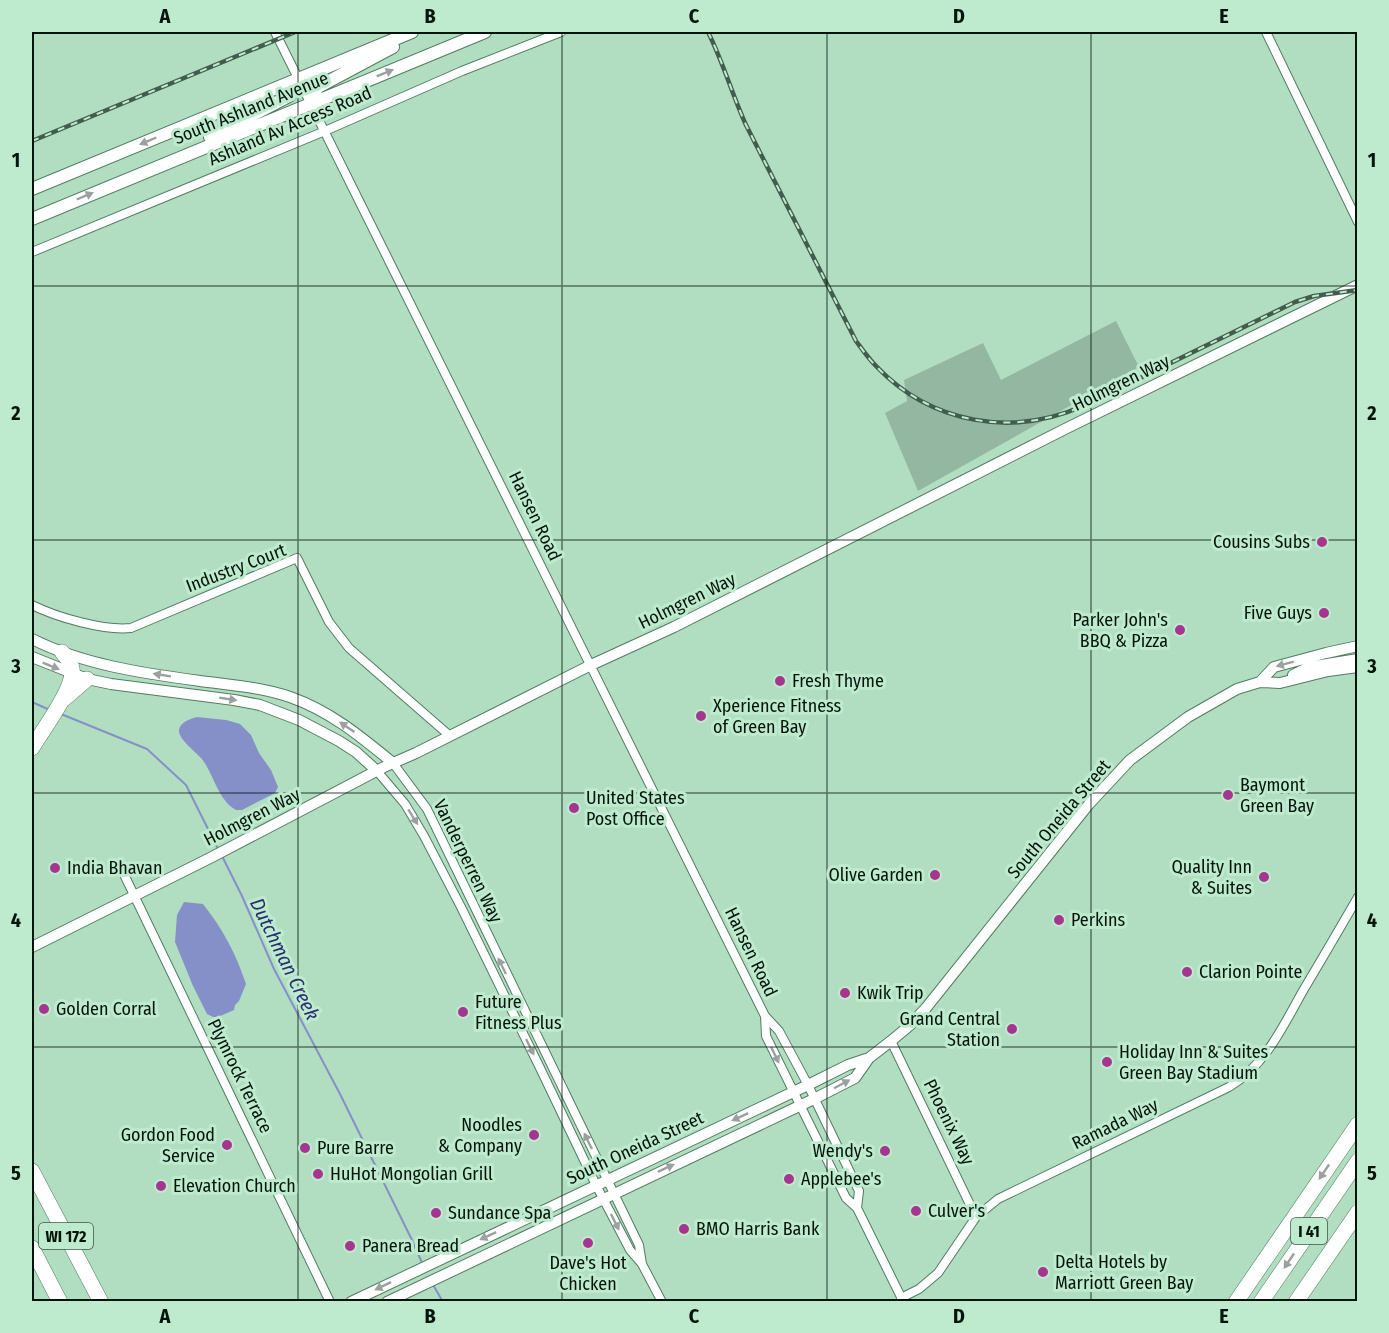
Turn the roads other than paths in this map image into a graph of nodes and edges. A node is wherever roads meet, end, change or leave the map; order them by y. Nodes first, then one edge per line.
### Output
1 (275, 32) edge
2 (413, 32) edge
3 (485, 32) edge
4 (561, 32) edge
5 (1266, 32) edge
6 (299, 78) junction
7 (311, 103) junction
8 (325, 131) junction
9 (164, 163) junction
10 (32, 189) edge
11 (32, 219) edge
12 (1358, 222) edge
13 (32, 252) edge
14 (1358, 285) edge
15 (32, 605) edge
16 (32, 639) edge
17 (1358, 646) edge
18 (62, 652) junction
19 (32, 657) edge
20 (1358, 659) edge
21 (591, 665) junction
22 (1358, 666) edge
23 (72, 674) junction
24 (87, 679) junction
25 (1260, 682) junction
26 (1280, 683) junction
27 (62, 701) junction
28 (450, 736) junction
29 (32, 748) edge
30 (393, 763) junction
31 (377, 771) junction
32 (120, 866) dead end
33 (135, 895) junction
34 (1358, 897) edge
35 (32, 947) edge
36 (765, 1016) junction
37 (891, 1041) junction
38 (869, 1058) junction
39 (808, 1085) junction
40 (793, 1092) junction
41 (814, 1099) junction
42 (800, 1106) junction
43 (1358, 1124) edge
44 (1358, 1161) edge
45 (32, 1171) edge
46 (607, 1180) junction
47 (596, 1185) junction
48 (608, 1196) junction
49 (857, 1208) junction
50 (1358, 1212) edge
51 (976, 1217) junction
52 (32, 1248) edge
53 (902, 1300) edge
54 (60, 1302) edge
55 (101, 1302) edge
56 (330, 1302) edge
57 (351, 1302) edge
58 (387, 1302) edge
59 (662, 1302) edge
60 (1236, 1302) edge
61 (1261, 1302) edge
62 (1296, 1302) edge

1 - 6 street, Hansen Road
2 - 6 main road, South Ashland Avenue
2 - 7 main road
7 -> 3 main road, South Ashland Avenue
4 - 8 street, Ashland Av Access Road
5 - 12 street
6 - 7 street, Hansen Road
6 - 9 main road
6 -> 10 main road, South Ashland Avenue
7 - 8 street, Hansen Road
7 - 9 main road, South Ashland Avenue
8 - 13 street, Ashland Av Access Road
8 - 21 street, Hansen Road
11 -> 9 main road, South Ashland Avenue
14 - 21 street, Holmgren Way
15 - 28 street, Industry Court
16 - 18 street, Vanderperren Way
17 -> 25 street
18 - 23 highway
30 -> 18 street, Vanderperren Way
19 -> 23 street, Vanderperren Way
20 - 26 street
21 - 28 street, Holmgren Way
21 - 36 street, Hansen Road
22 - 26 street, South Oneida Street
23 - 24 street, Vanderperren Way
23 - 27 highway
24 - 27 highway
24 -> 31 street, Vanderperren Way
25 - 26 street, South Oneida Street
25 - 37 street, South Oneida Street
27 - 29 highway
28 - 30 street, Holmgren Way
30 - 31 street, Holmgren Way
46 -> 30 street, Vanderperren Way
31 - 33 street, Holmgren Way
31 -> 47 street, Vanderperren Way
32 - 33 street, Plymrock Terrace
33 - 35 street, Holmgren Way
33 - 56 street, Plymrock Terrace
34 - 51 street, Ramada Way
36 - 39 street, Hansen Road
36 -> 40 street, Hansen Road
37 - 38 street, South Oneida Street
37 - 51 street, Phoenix Way
38 - 39 street, South Oneida Street
41 -> 38 street, South Oneida Street
39 - 40 street, South Oneida Street
39 - 41 street, Hansen Road
40 - 42 street, Hansen Road
40 -> 46 street, South Oneida Street
41 - 42 street, South Oneida Street
41 - 49 street, Hansen Road
48 -> 42 street, South Oneida Street
42 - 49 street, Hansen Road
43 -> 60 highway
44 -> 61 highway, I 41
45 - 55 highway, WI 172
46 - 47 street, South Oneida Street
46 - 48 street, Vanderperren Way
47 - 48 street, Vanderperren Way
47 -> 57 street, South Oneida Street
48 - 58 street, South Oneida Street
48 - 59 street, Vanderperren Way
49 - 53 street, Hansen Road
50 - 62 highway, I 41
51 - 53 street, Ramada Way
52 - 54 highway, WI 172

